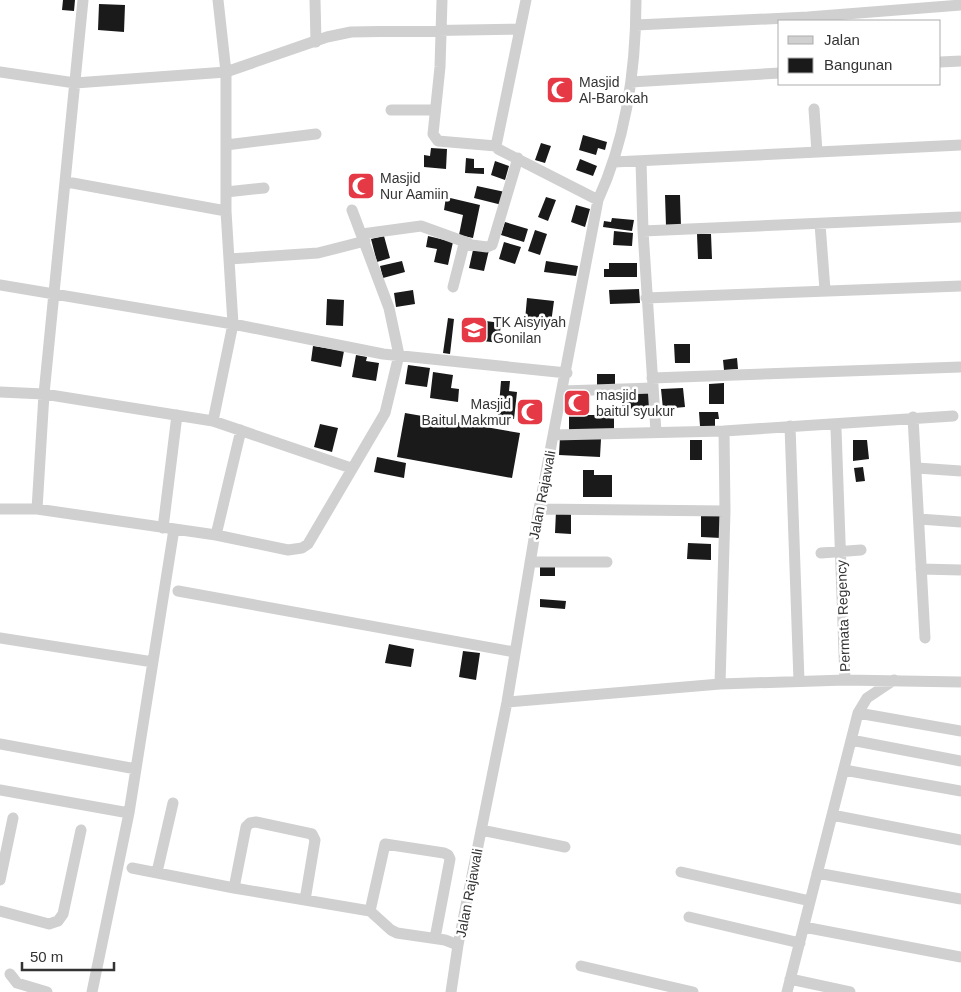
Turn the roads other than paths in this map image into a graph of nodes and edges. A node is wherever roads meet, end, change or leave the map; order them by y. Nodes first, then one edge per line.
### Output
1 (83, 0) edge
2 (218, 0) edge
3 (315, 0) edge
4 (442, 0) edge
5 (526, 0) edge
6 (636, 0) edge
7 (961, 5) edge
8 (636, 26) junction
9 (442, 29) junction
10 (520, 29) junction
11 (316, 42) junction
12 (961, 61) edge
13 (941, 62) edge
14 (0, 72) edge
15 (226, 72) junction
16 (778, 73) edge
17 (632, 82) junction
18 (75, 83) junction
19 (814, 109) dead end
20 (392, 110) dead end
21 (435, 110) junction
22 (316, 134) dead end
23 (226, 145) junction
24 (496, 146) junction
25 (961, 146) edge
26 (817, 152) junction
27 (518, 158) junction
28 (640, 161) junction
29 (614, 162) junction
30 (67, 182) junction
31 (264, 188) dead end
32 (226, 192) junction
33 (598, 200) junction
34 (352, 210) dead end
35 (226, 211) junction
36 (961, 217) edge
37 (820, 224) junction
38 (642, 231) junction
39 (363, 237) junction
40 (468, 243) junction
41 (229, 259) junction
42 (0, 286) edge
43 (961, 286) edge
44 (453, 287) dead end
45 (825, 290) junction
46 (56, 294) junction
47 (646, 298) junction
48 (233, 324) junction
49 (399, 355) junction
50 (961, 367) edge
51 (566, 373) junction
52 (653, 383) junction
53 (563, 391) junction
54 (0, 392) edge
55 (44, 394) junction
56 (177, 415) junction
57 (953, 416) dead end
58 (913, 417) junction
59 (213, 421) junction
60 (790, 426) junction
61 (836, 429) dead end
62 (241, 430) junction
63 (724, 431) junction
64 (656, 432) junction
65 (554, 435) junction
66 (351, 468) junction
67 (917, 468) junction
68 (961, 471) edge
69 (0, 509) edge
70 (539, 509) junction
71 (37, 510) junction
72 (725, 511) junction
73 (919, 518) junction
74 (961, 522) edge
75 (169, 528) junction
76 (216, 535) junction
77 (861, 550) dead end
78 (841, 552) junction
79 (820, 553) dead end
80 (530, 562) junction
81 (607, 562) dead end
82 (921, 569) junction
83 (961, 570) edge
84 (178, 592) dead end
85 (0, 638) edge
86 (925, 638) dead end
87 (514, 652) junction
88 (153, 662) junction
89 (850, 680) junction
90 (894, 680) junction
91 (799, 681) junction
92 (961, 682) edge
93 (720, 684) junction
94 (507, 702) junction
95 (860, 708) junction
96 (961, 731) edge
97 (851, 740) junction
98 (0, 744) edge
99 (961, 761) edge
100 (136, 769) junction
101 (844, 770) junction
102 (0, 790) edge
103 (961, 791) edge
104 (173, 803) dead end
105 (129, 813) junction
106 (832, 815) junction
107 (13, 818) dead end
108 (82, 830) dead end
109 (481, 830) junction
110 (961, 840) edge
111 (565, 846) dead end
112 (132, 868) dead end
113 (157, 872) junction
114 (681, 872) dead end
115 (817, 873) junction
116 (0, 880) edge
117 (234, 888) junction
118 (961, 899) edge
119 (304, 900) junction
120 (810, 901) junction
121 (370, 911) junction
122 (0, 912) edge
123 (689, 917) dead end
124 (804, 927) junction
125 (436, 938) junction
126 (800, 942) junction
127 (458, 945) junction
128 (961, 957) edge
129 (581, 966) dead end
130 (10, 974) dead end
131 (790, 979) junction
132 (47, 992) edge
133 (92, 992) edge
134 (451, 992) edge
135 (693, 992) edge
136 (787, 992) edge
137 (850, 992) edge

1 - 18 street
2 - 15 street
3 - 11 street
4 - 9 street
5 - 10 street
6 - 8 street, Jalan Rajawali
7 - 8 street
8 - 17 street, Jalan Rajawali
9 - 10 street
9 - 11 street
9 - 21 street
10 - 24 street
11 - 15 street
12 - 13 street
14 - 18 street
15 - 18 street
15 - 23 street
16 - 17 street
17 - 29 street, Jalan Rajawali
18 - 30 street
19 - 26 street
20 - 21 street
21 - 24 street
22 - 23 street
23 - 32 street
24 - 27 street
25 - 26 street
26 - 28 street
27 - 33 street
27 - 40 street
28 - 29 street
28 - 38 street
29 - 33 street, Jalan Rajawali
30 - 35 street
30 - 46 street
31 - 32 street
32 - 35 street
33 - 51 street, Jalan Rajawali
34 - 39 street
35 - 41 street
36 - 37 street
37 - 38 street
37 - 45 street
38 - 47 street
39 - 40 street
39 - 41 street
39 - 49 street
40 - 44 street
41 - 48 street
42 - 46 street
43 - 45 street
45 - 47 street
46 - 48 street
46 - 55 street
47 - 52 street
48 - 49 street
48 - 59 street
49 - 51 street
49 - 66 street
50 - 52 street
51 - 53 street, Jalan Rajawali
52 - 53 street
52 - 64 street
53 - 65 street, Jalan Rajawali
54 - 55 street
55 - 56 street
55 - 71 street
56 - 59 street
56 - 75 street
57 - 58 street
58 - 60 street
58 - 67 street
59 - 62 street
60 - 63 street
60 - 91 street
61 - 78 street, Permata Regency
62 - 66 street
62 - 76 street
63 - 64 street
63 - 72 street
64 - 65 street
65 - 70 street, Jalan Rajawali
66 - 76 street
67 - 68 street
67 - 73 street
69 - 71 street
70 - 72 street
70 - 80 street, Jalan Rajawali
71 - 75 street
72 - 93 street
73 - 74 street
73 - 82 street
75 - 76 street
75 - 88 street
77 - 78 street, Permata Regency
78 - 79 street, Permata Regency
78 - 89 street, Permata Regency
80 - 81 street
80 - 87 street, Jalan Rajawali
82 - 83 street
82 - 86 street
84 - 87 street
85 - 88 street
87 - 94 street, Jalan Rajawali
88 - 100 street
89 - 90 street
89 - 91 street
89 - 95 street, Permata Regency
90 - 92 street
90 - 95 street
91 - 93 street
93 - 94 street
94 - 109 street, Jalan Rajawali
95 - 96 street
95 - 97 street
97 - 99 street
97 - 101 street
98 - 100 street
100 - 105 street
101 - 103 street
101 - 106 street
102 - 105 street
104 - 113 street
105 - 133 street
106 - 110 street
106 - 115 street
107 - 116 street
108 - 122 street
109 - 111 street
109 - 127 street, Jalan Rajawali
112 - 113 street
113 - 117 street
114 - 120 street
115 - 118 street
115 - 120 street
117 - 119 street
117 - 119 street
119 - 121 street
120 - 124 street
121 - 125 street
121 - 125 street
123 - 126 street
124 - 126 street
124 - 128 street
125 - 127 street
126 - 131 street
127 - 134 street, Jalan Rajawali
129 - 135 street
130 - 132 street
131 - 136 street
131 - 137 street

